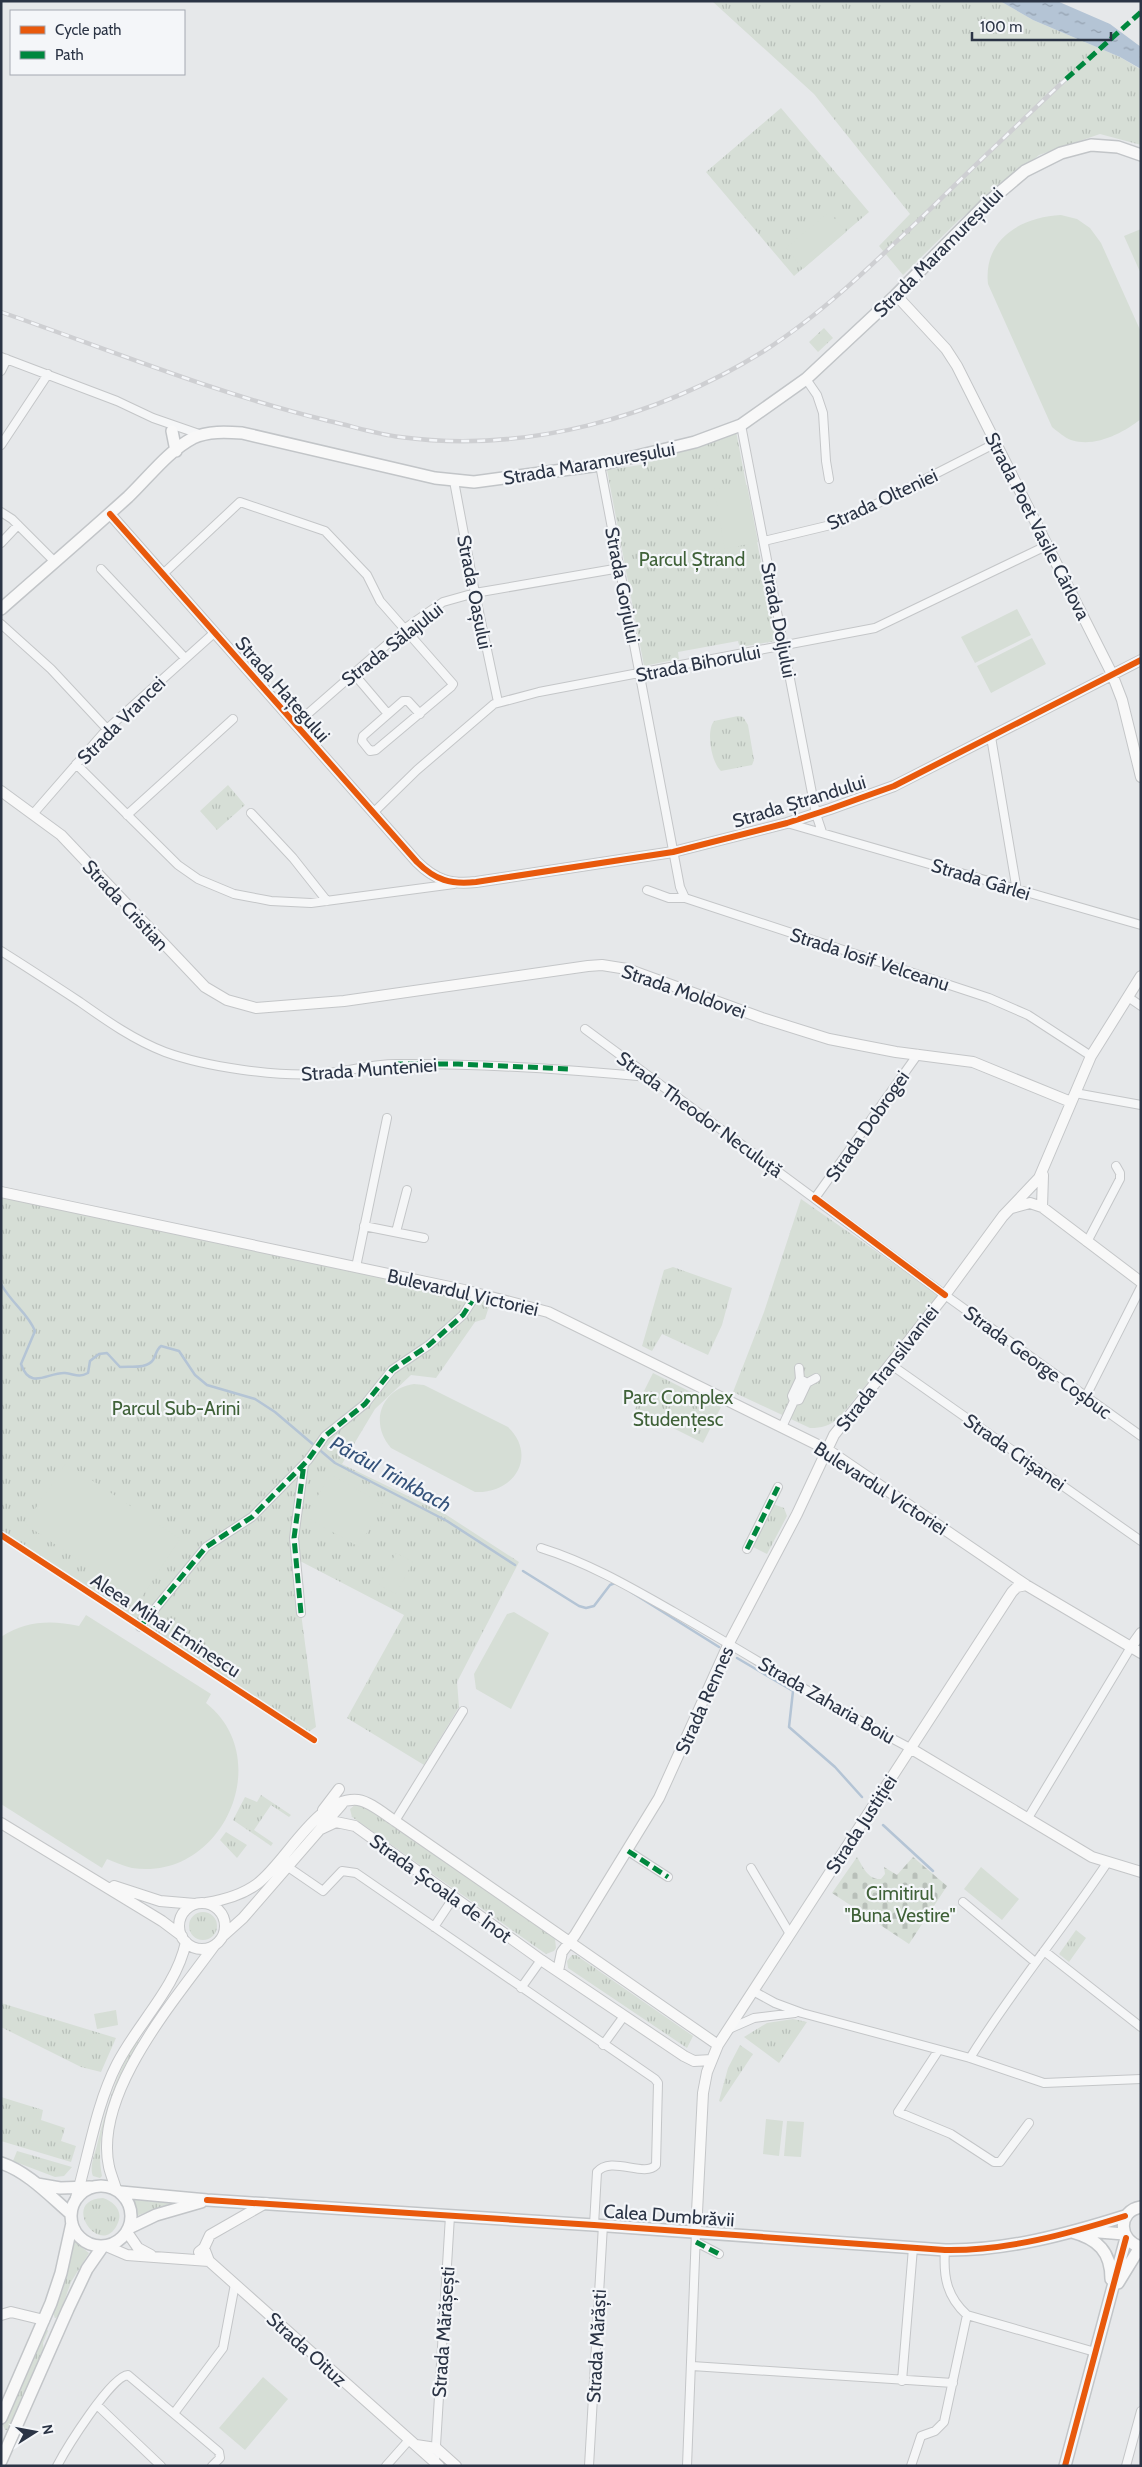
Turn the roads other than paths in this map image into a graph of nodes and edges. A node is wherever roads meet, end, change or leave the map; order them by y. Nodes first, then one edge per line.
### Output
1 (1141, 155) edge
2 (896, 295) junction
3 (4, 358) edge
4 (1, 370) edge
5 (48, 374) junction
6 (806, 379) junction
7 (741, 426) junction
8 (168, 427) junction
9 (202, 435) junction
10 (996, 444) junction
11 (1, 445) edge
12 (180, 448) junction
13 (600, 465) junction
14 (830, 479) dead end
15 (454, 481) junction
16 (1, 512) edge
17 (110, 514) junction
18 (18, 525) junction
19 (764, 541) junction
20 (1, 544) edge
21 (1048, 545) junction
22 (55, 562) junction
23 (620, 568) junction
24 (101, 569) dead end
25 (163, 574) junction
26 (475, 593) junction
27 (1, 609) edge
28 (1, 624) edge
29 (404, 630) junction
30 (214, 633) junction
31 (784, 647) junction
32 (185, 658) junction
33 (1141, 660) edge
34 (354, 674) junction
35 (639, 674) junction
36 (1112, 674) junction
37 (498, 702) junction
38 (388, 714) junction
39 (420, 714) junction
40 (233, 719) dead end
41 (295, 725) junction
42 (108, 729) junction
43 (991, 737) junction
44 (76, 764) junction
45 (1141, 777) edge
46 (1, 791) edge
47 (251, 813) dead end
48 (373, 813) junction
49 (33, 814) junction
50 (126, 814) junction
51 (816, 814) junction
52 (787, 823) junction
53 (822, 832) junction
54 (673, 852) junction
55 (438, 879) joint
56 (454, 884) junction
57 (647, 890) dead end
58 (1017, 890) junction
59 (685, 898) junction
60 (327, 902) junction
61 (1141, 925) edge
62 (1, 951) edge
63 (1139, 980) edge
64 (1128, 997) junction
65 (1141, 1006) edge
66 (256, 1008) joint
67 (586, 1029) dead end
68 (918, 1054) junction
69 (1091, 1056) junction
70 (648, 1077) junction
71 (1073, 1097) junction
72 (1141, 1105) edge
73 (386, 1118) dead end
74 (1116, 1166) dead end
75 (1043, 1172) junction
76 (407, 1190) dead end
77 (1, 1192) edge
78 (816, 1198) junction
79 (1042, 1206) junction
80 (1009, 1209) junction
81 (364, 1226) junction
82 (396, 1232) junction
83 (424, 1238) dead end
84 (1087, 1242) junction
85 (356, 1267) junction
86 (1141, 1282) edge
87 (1141, 1287) edge
88 (945, 1295) junction
89 (472, 1301) dead end
90 (890, 1364) junction
91 (799, 1368) dead end
92 (816, 1378) dead end
93 (804, 1381) junction
94 (1086, 1396) junction
95 (782, 1427) junction
96 (1141, 1436) edge
97 (828, 1450) junction
98 (306, 1462) junction
99 (778, 1487) dead end
100 (1141, 1540) edge
101 (541, 1548) dead end
102 (747, 1549) dead end
103 (1026, 1585) junction
104 (301, 1613) dead end
105 (140, 1627) dead end
106 (1141, 1633) edge
107 (729, 1643) junction
108 (1136, 1650) edge
109 (463, 1711) dead end
110 (910, 1748) junction
111 (339, 1789) dead end
112 (1028, 1818) junction
113 (395, 1821) junction
114 (1, 1823) edge
115 (317, 1827) junction
116 (628, 1851) junction
117 (1107, 1863) junction
118 (288, 1867) junction
119 (751, 1868) dead end
120 (1141, 1872) edge
121 (89, 1877) junction
122 (668, 1877) dead end
123 (454, 1897) junction
124 (963, 1902) dead end
125 (201, 1903) junction
126 (434, 1927) junction
127 (790, 1934) junction
128 (224, 1935) junction
129 (184, 1939) junction
130 (569, 1944) junction
131 (214, 1946) junction
132 (1044, 1951) junction
133 (541, 1960) junction
134 (1035, 1962) junction
135 (558, 1971) junction
136 (521, 1988) junction
137 (753, 1991) junction
138 (802, 2012) junction
139 (624, 2016) junction
140 (1141, 2027) edge
141 (728, 2030) junction
142 (700, 2032) junction
143 (603, 2045) junction
144 (718, 2045) junction
145 (938, 2051) junction
146 (970, 2058) junction
147 (712, 2060) junction
148 (1141, 2079) edge
149 (1029, 2123) dead end
150 (1, 2163) edge
151 (35, 2184) junction
152 (82, 2191) junction
153 (119, 2191) junction
154 (208, 2200) junction
155 (266, 2203) junction
156 (1141, 2207) edge
157 (450, 2216) junction
158 (1125, 2216) junction
159 (72, 2218) junction
160 (598, 2225) junction
161 (128, 2230) junction
162 (1075, 2231) junction
163 (1125, 2236) junction
164 (696, 2237) junction
165 (104, 2246) junction
166 (1141, 2247) edge
167 (204, 2248) junction
168 (913, 2248) junction
169 (945, 2250) junction
170 (719, 2254) dead end
171 (154, 2257) junction
172 (187, 2259) junction
173 (209, 2261) junction
174 (234, 2284) junction
175 (1110, 2295) junction
176 (1, 2314) edge
177 (967, 2315) junction
178 (44, 2320) junction
179 (1095, 2352) junction
180 (49, 2354) junction
181 (692, 2366) junction
182 (902, 2381) junction
183 (953, 2383) junction
184 (97, 2405) junction
185 (1141, 2411) edge
186 (175, 2412) junction
187 (1, 2418) edge
188 (1, 2432) edge
189 (14, 2432) junction
190 (412, 2443) junction
191 (436, 2448) junction
192 (1, 2461) edge
193 (437, 2464) edge
194 (58, 2466) edge
195 (161, 2466) edge
196 (212, 2466) edge
197 (386, 2466) edge
198 (456, 2466) edge
199 (589, 2466) edge
200 (687, 2466) edge
201 (911, 2466) edge
202 (1065, 2466) edge
203 (1126, 2466) edge

1 - 2 main road, Strada Maramureșului
2 - 6 main road, Strada Maramureșului
2 - 10 street, Strada Poet Vasile Cârlova
3 - 4 street
3 - 5 street
5 - 8 street
5 - 11 street
6 - 7 main road, Strada Maramureșului
6 - 14 street
7 - 13 main road, Strada Maramureșului
7 - 19 street, Strada Doljului
8 - 9 street
8 - 12 main road
9 - 12 main road, Strada Maramureșului
9 - 15 main road, Strada Maramureșului
10 - 19 street, Strada Olteniei
10 - 21 street, Strada Poet Vasile Cârlova
12 - 17 main road, Strada Maramureșului
13 - 15 main road, Strada Maramureșului
13 - 23 street, Strada Gorjului
15 - 26 street, Strada Oașului
16 - 18 street
17 - 22 main road, Strada Maramureșului
17 - 25 street, Strada Hațegului
18 - 20 street
18 - 22 street
19 - 31 street, Strada Doljului
21 - 31 street, Strada Bihorului
21 - 36 street, Strada Poet Vasile Cârlova
22 - 27 main road, Strada Maramureșului
23 - 26 street, Strada Sălajului
23 - 35 street, Strada Gorjului
24 - 32 street
25 - 29 street
25 - 30 street, Strada Hațegului
26 - 29 street, Strada Sălajului
26 - 37 street, Strada Oașului
28 - 42 street
29 - 34 street, Strada Sălajului
29 - 39 street
30 - 32 street, Strada Vrancei
30 - 41 street, Strada Hațegului
31 - 35 street, Strada Bihorului
31 - 51 street, Strada Doljului
32 - 42 street, Strada Vrancei
33 - 36 street, Strada Ștrandului
34 - 38 street
34 - 41 street, Strada Sălajului
35 - 37 street, Strada Bihorului
35 - 54 street, Strada Gorjului
36 - 43 street, Strada Ștrandului
36 - 45 street, Strada Poet Vasile Cârlova
37 - 48 street, Strada Bihorului
38 - 39 street
38 - 39 street
40 - 50 street
41 - 48 street, Strada Hațegului
42 - 44 street, Strada Vrancei
43 - 51 street, Strada Ștrandului
43 - 58 street
44 - 49 street, Strada Vrancei
44 - 50 street, Strada Ștrandului
46 - 49 street, Strada Cristian
47 - 60 street
48 - 55 street, Strada Hațegului
49 - 66 street, Strada Cristian
50 - 60 street, Strada Ștrandului
51 - 52 street, Strada Ștrandului
51 - 53 street
52 - 53 street, Strada Gârlei
52 - 54 street, Strada Ștrandului
53 - 58 street, Strada Gârlei
54 - 56 street, Strada Ștrandului
54 - 59 street
55 - 56 street, Strada Ștrandului
56 - 60 street, Strada Ștrandului
57 - 59 street, Strada Iosif Velceanu
58 - 61 street, Strada Gârlei
59 - 69 street, Strada Iosif Velceanu
62 - 70 street, Strada Munteniei
63 - 64 street, Strada Transilvaniei
64 - 65 street
64 - 69 street, Strada Transilvaniei
66 - 68 street, Strada Moldovei
67 - 70 street, Strada Theodor Neculuță
68 - 71 street, Strada Moldovei
68 - 78 street, Strada Dobrogei
69 - 71 street, Strada Transilvaniei
70 - 78 street, Strada Theodor Neculuță
71 - 72 street
71 - 75 street, Strada Transilvaniei
73 - 81 street
74 - 84 street
75 - 79 street
75 - 80 street, Strada Transilvaniei
76 - 82 street
77 - 85 street, Bulevardul Victoriei
78 - 88 street, Strada George Coșbuc
79 - 80 street
79 - 84 street
80 - 88 street, Strada Transilvaniei
81 - 82 street
81 - 85 street
82 - 83 street
84 - 86 street
85 - 95 street, Bulevardul Victoriei
87 - 94 street
88 - 90 street, Strada Transilvaniei
88 - 94 street, Strada George Coșbuc
89 - 98 street
90 - 97 street, Strada Transilvaniei
90 - 100 street, Strada Crișanei
91 - 93 street
92 - 93 street
93 - 95 street
94 - 96 street, Strada George Coșbuc
95 - 97 street, Bulevardul Victoriei
97 - 103 street, Bulevardul Victoriei
97 - 107 street, Strada Rennes
98 - 104 street
98 - 105 street
99 - 102 street
101 - 107 street, Strada Zaharia Boiu
103 - 108 street, Bulevardul Victoriei
103 - 110 street, Strada Justiției
106 - 108 street
107 - 110 street, Strada Zaharia Boiu
107 - 116 street, Strada Rennes
108 - 112 street
109 - 113 street
110 - 112 street, Strada Zaharia Boiu
110 - 127 street, Strada Justiției
111 - 115 street
112 - 117 street, Strada Zaharia Boiu
113 - 115 street, Strada Școala de Înot
113 - 130 street, Strada Școala de Înot
114 - 121 street
115 - 118 street
115 - 123 street, Strada Școala de Înot
115 - 125 street
116 - 122 street
116 - 130 street, Strada Rennes
117 - 120 street, Strada Zaharia Boiu
117 - 132 street
118 - 126 street
118 - 128 street
119 - 127 street
121 - 125 street
121 - 129 street
123 - 126 street
123 - 133 street, Strada Școala de Înot
124 - 134 street
125 - 128 street
125 - 129 street
126 - 136 street
127 - 137 street, Strada Justiției
128 - 131 street
129 - 131 street
129 - 152 street
130 - 135 street
130 - 142 street, Strada Școala de Înot
131 - 153 street
132 - 134 street
132 - 140 street
133 - 135 street, Strada Școala de Înot
133 - 136 street
134 - 146 street
135 - 139 street, Strada Școala de Înot
136 - 143 street
137 - 138 street
137 - 141 street, Strada Justiției
138 - 141 street
138 - 145 street
139 - 143 street
139 - 147 street, Strada Școala de Înot
141 - 142 street
141 - 144 street, Strada Justiției
142 - 144 street, Strada Școala de Înot
143 - 160 street, Strada Mărăști
144 - 147 street, Strada Justiției
145 - 146 street
145 - 149 street
146 - 148 street
147 - 164 street, Strada Justiției
150 - 151 main road
151 - 152 main road
151 - 159 main road
152 - 153 main road
152 - 159 main road
153 - 154 main road, Calea Dumbrăvii
153 - 161 main road
154 - 155 main road, Calea Dumbrăvii
154 - 161 main road, Calea Dumbrăvii
155 - 157 main road, Calea Dumbrăvii
155 - 167 street
156 - 158 main road, Calea Dumbrăvii
157 - 160 main road, Calea Dumbrăvii
157 - 191 street, Strada Mărășești
158 - 162 main road, Calea Dumbrăvii
158 - 163 main road
159 - 165 main road
159 - 178 main road
160 - 164 main road, Calea Dumbrăvii
160 - 199 street, Strada Mărăști
161 - 165 main road
161 - 171 street
162 - 163 main road, Calea Dumbrăvii
162 - 169 main road, Calea Dumbrăvii
162 - 175 main road
163 - 166 main road
163 - 175 main road
164 - 168 main road, Calea Dumbrăvii
164 - 170 street
164 - 181 street, Calea Dumbrăvii
165 - 171 street
165 - 180 main road
166 - 175 main road
167 - 172 street
167 - 173 street, Strada Oituz
168 - 169 main road, Calea Dumbrăvii
168 - 182 street
169 - 177 street
171 - 172 street
172 - 173 street
173 - 174 street, Strada Oituz
174 - 186 street
174 - 190 street, Strada Oituz
175 - 179 main road
176 - 178 street
177 - 179 street
177 - 183 street
178 - 180 main road
178 - 187 main road
179 - 202 main road
180 - 189 main road
181 - 182 street
181 - 200 street, Calea Dumbrăvii
182 - 183 street
183 - 201 street
184 - 186 street
184 - 194 street
184 - 195 street
185 - 203 street
186 - 196 street
188 - 189 main road
189 - 192 main road
190 - 191 street
190 - 193 street, Strada Oituz
190 - 197 street
191 - 193 street, Strada Mărășești
191 - 198 street

